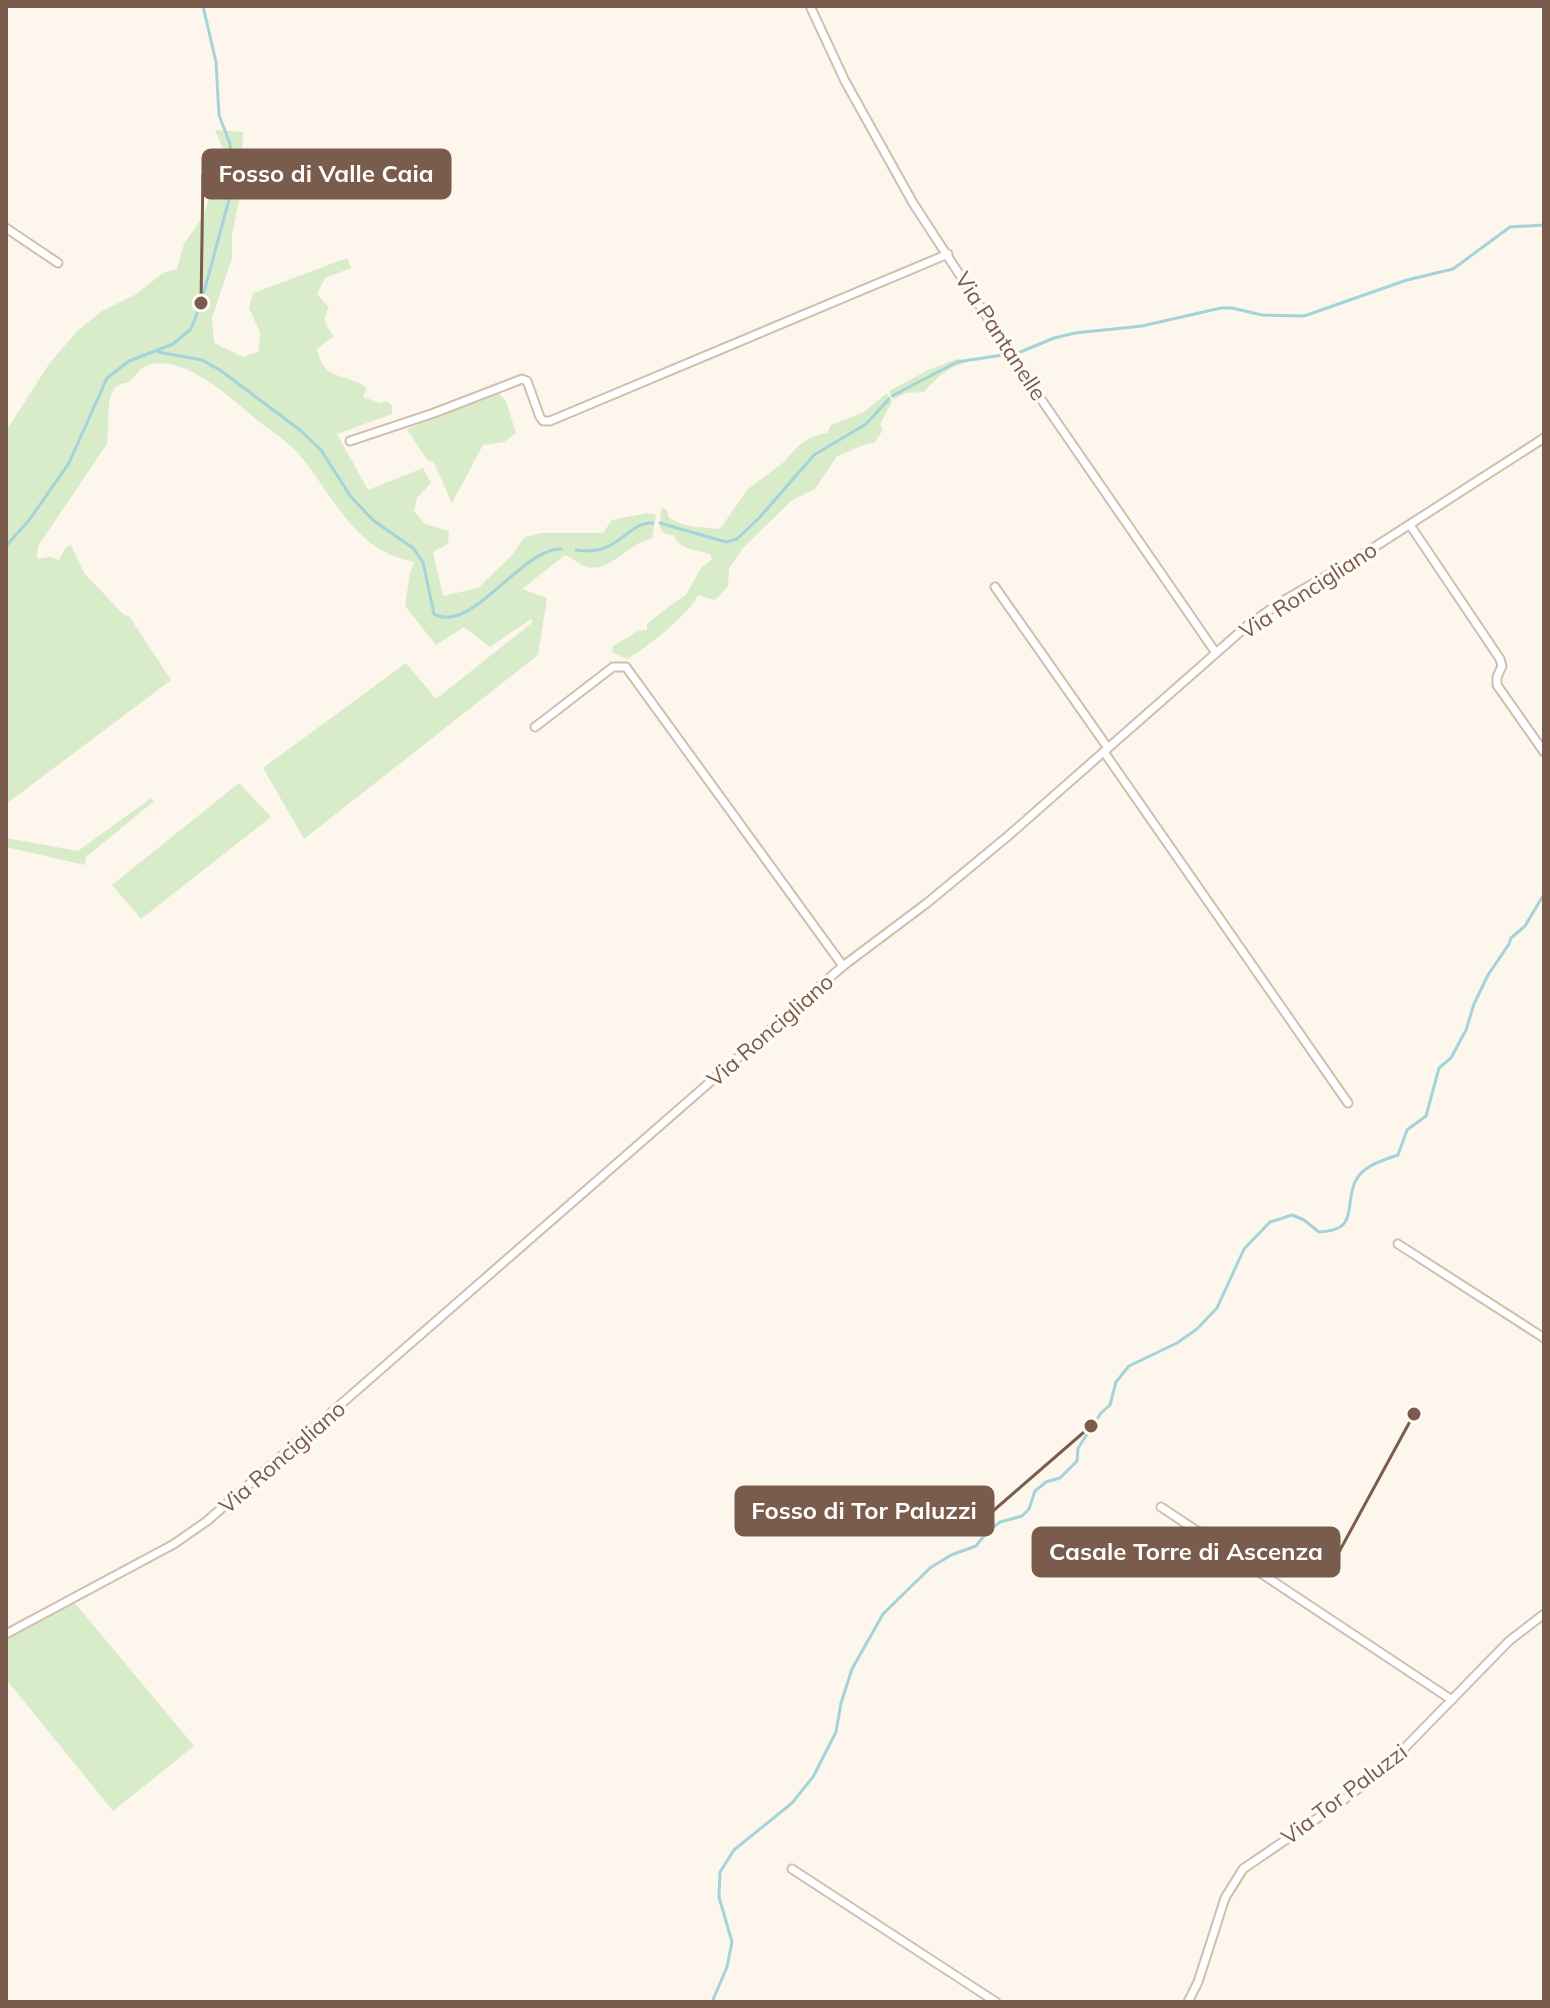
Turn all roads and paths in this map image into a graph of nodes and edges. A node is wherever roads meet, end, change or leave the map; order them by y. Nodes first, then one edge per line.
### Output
1 (810, 6) edge
2 (6, 228) edge
3 (948, 254) junction
4 (58, 263) dead end
5 (1544, 438) edge
6 (350, 441) dead end
7 (1410, 525) junction
8 (995, 587) dead end
9 (1216, 653) junction
10 (535, 727) dead end
11 (1106, 750) junction
12 (1544, 752) edge
13 (843, 966) junction
14 (1348, 1103) dead end
15 (1398, 1244) dead end
16 (1544, 1338) edge
17 (1161, 1507) dead end
18 (1544, 1614) edge
19 (6, 1634) edge
20 (1452, 1700) junction
21 (792, 1869) dead end
22 (996, 2002) edge
23 (1188, 2002) edge

1 - 3 street, Via Pantanelle
2 - 4 street
3 - 6 street
3 - 9 street, Via Pantanelle
5 - 7 street, Via Roncigliano
7 - 9 street, Via Roncigliano
7 - 12 street
8 - 11 street
9 - 11 street, Via Roncigliano
10 - 13 street
11 - 13 street, Via Roncigliano
11 - 14 street
13 - 19 street, Via Roncigliano
15 - 16 street
17 - 20 street
18 - 20 street, Via Tor Paluzzi
20 - 23 street, Via Tor Paluzzi
21 - 22 street

